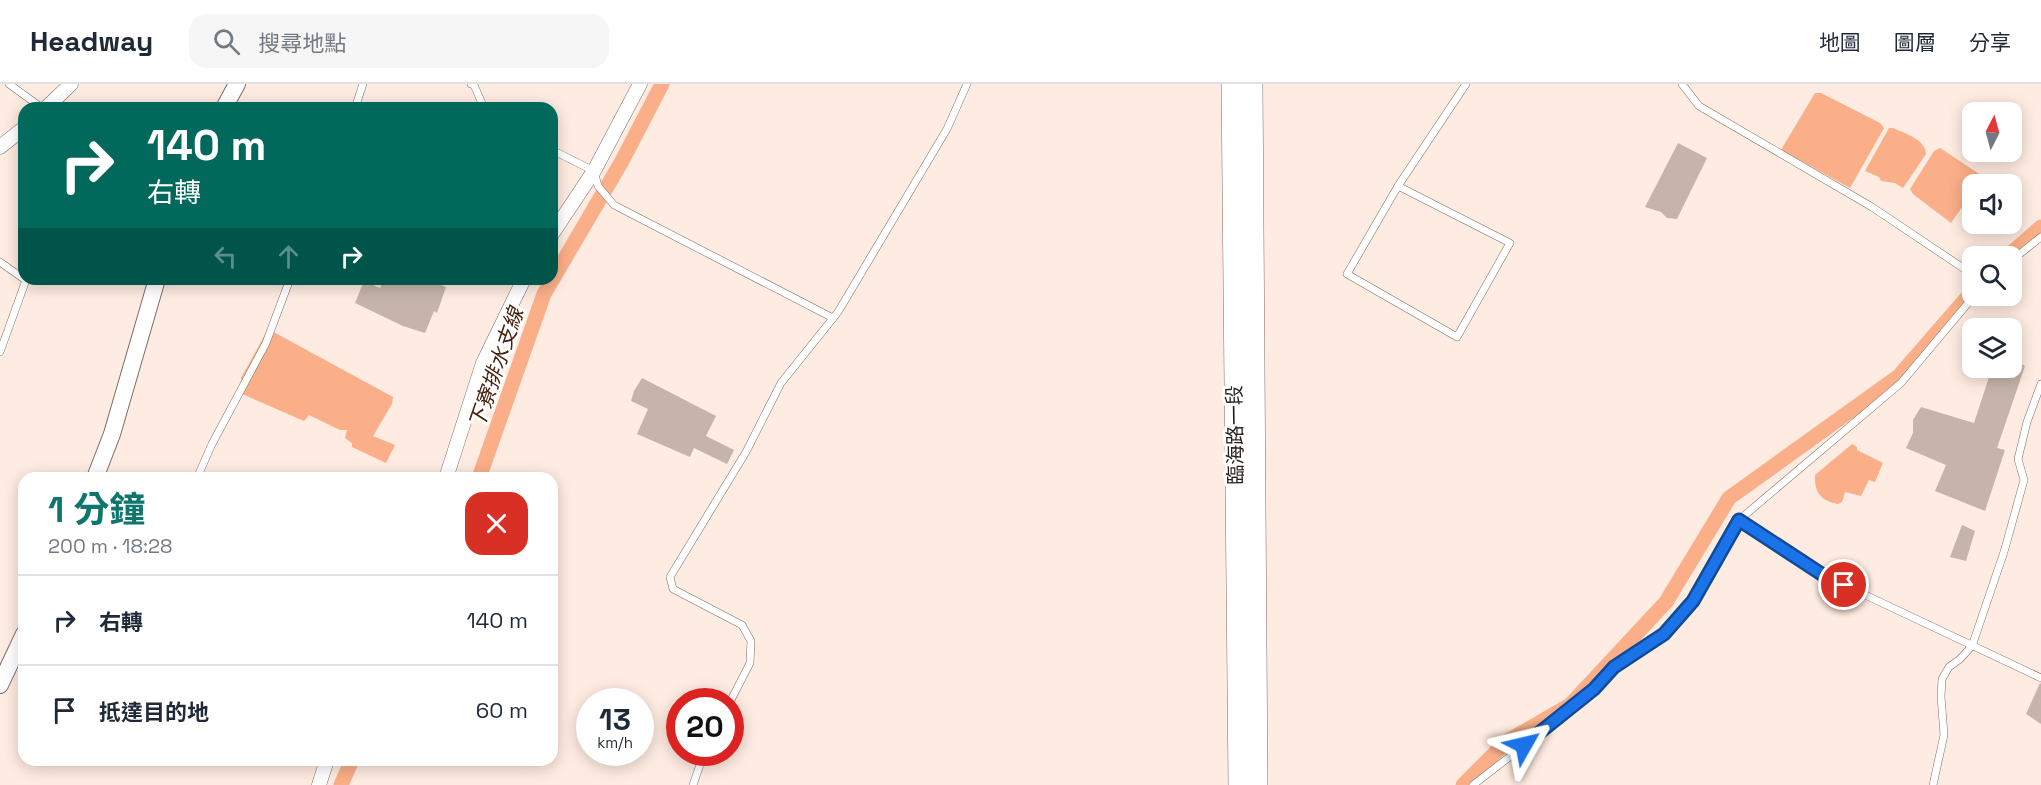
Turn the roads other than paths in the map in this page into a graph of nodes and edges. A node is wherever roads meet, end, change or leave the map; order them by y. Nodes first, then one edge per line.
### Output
1 (9, 84) edge
2 (71, 84) edge
3 (237, 84) edge
4 (363, 84) edge
5 (471, 84) edge
6 (640, 84) edge
7 (967, 84) edge
8 (1233, 84) edge
9 (1252, 84) edge
10 (1466, 84) edge
11 (1682, 84) edge
12 (35, 102) edge
13 (51, 102) edge
14 (227, 102) edge
15 (357, 102) edge
16 (481, 102) edge
17 (18, 133) edge
18 (0, 147) edge
19 (558, 153) edge
20 (594, 171) junction
21 (1398, 186) junction
22 (558, 225) edge
23 (2041, 237) edge
24 (2022, 252) edge
25 (0, 262) edge
26 (1962, 267) edge
27 (18, 275) edge
28 (24, 285) edge
29 (154, 285) edge
30 (288, 285) edge
31 (521, 285) edge
32 (1966, 306) edge
33 (832, 318) junction
34 (0, 352) edge
35 (2041, 384) edge
36 (97, 472) edge
37 (200, 472) edge
38 (448, 472) edge
39 (1739, 520) junction
40 (1972, 646) junction
41 (18, 647) edge
42 (2041, 678) edge
43 (0, 685) edge
44 (737, 688) edge
45 (325, 766) edge
46 (700, 766) edge
47 (319, 785) edge
48 (693, 785) edge
49 (1239, 785) edge
50 (1257, 785) edge
51 (1473, 785) edge
52 (1933, 785) edge

1 - 12 lane
2 - 13 street
3 - 14 street
4 - 15 lane
5 - 16 lane
6 - 20 street
7 - 33 lane
8 - 49 main road, 臨海路一段
9 - 50 main road, 臨海路一段
10 - 21 lane
11 - 26 lane
17 - 18 street
19 - 20 lane
20 - 22 street
20 - 33 lane
21 - 21 lane
23 - 24 lane
25 - 27 lane
28 - 34 lane
29 - 36 street
30 - 37 lane
31 - 38 street
32 - 39 lane
33 - 44 lane
35 - 40 lane
39 - 40 lane
39 - 51 lane
40 - 42 lane
40 - 52 lane
41 - 43 street
45 - 47 street
46 - 48 lane

